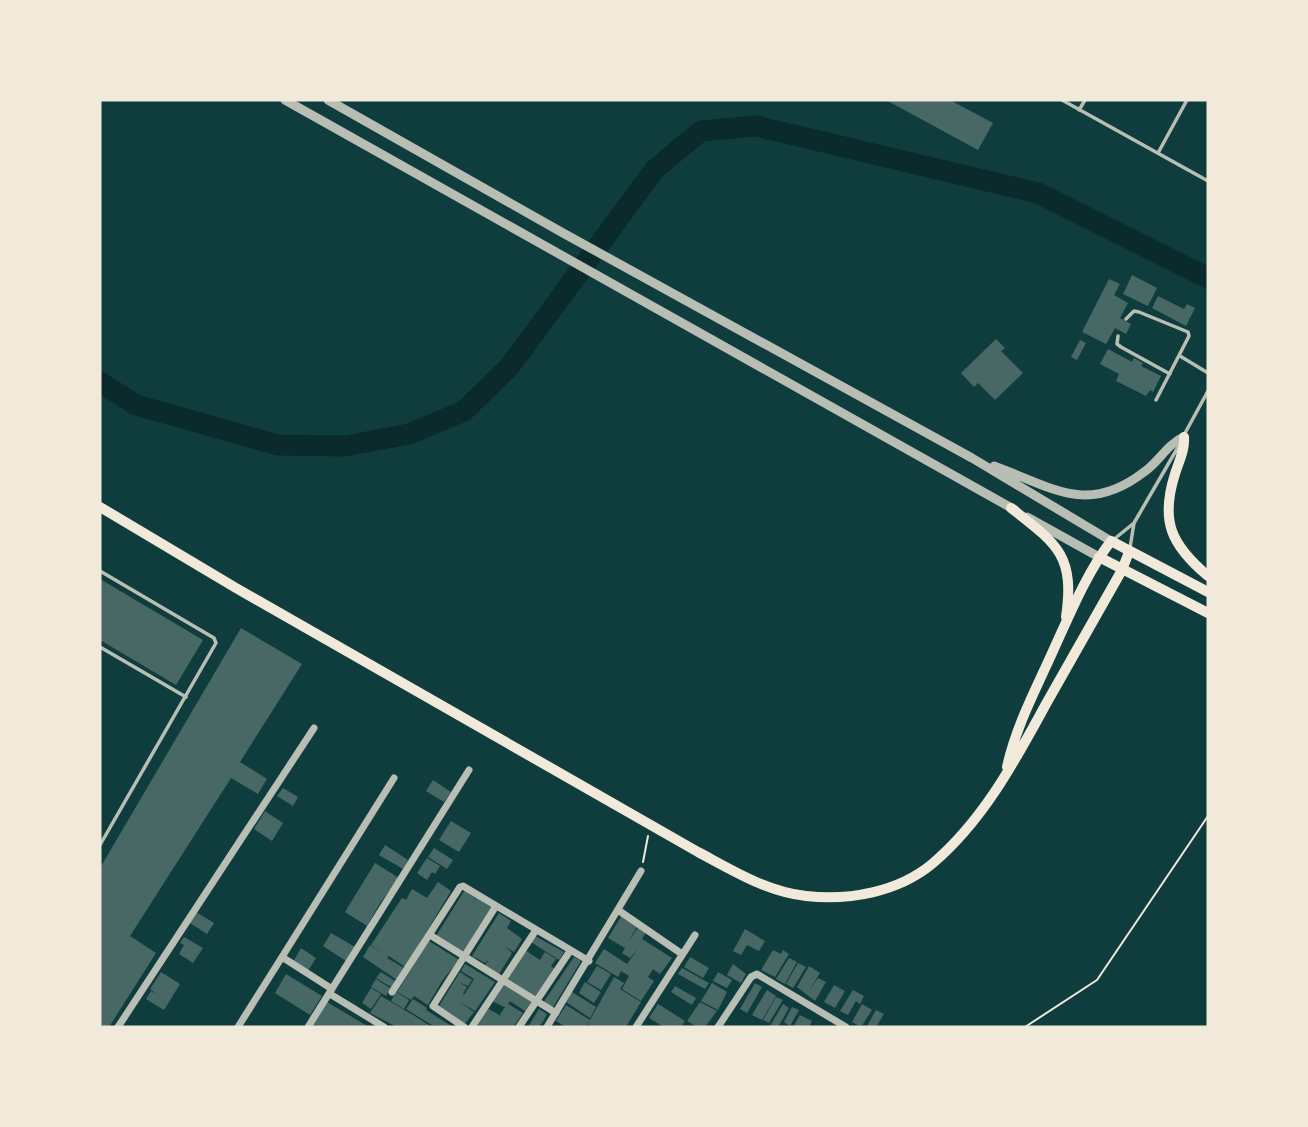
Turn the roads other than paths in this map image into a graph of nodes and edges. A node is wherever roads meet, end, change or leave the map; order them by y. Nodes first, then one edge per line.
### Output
1 (285, 100) edge
2 (328, 100) edge
3 (1062, 100) edge
4 (1085, 100) edge
5 (1187, 100) edge
6 (1079, 110) junction
7 (1158, 153) junction
8 (1208, 181) edge
9 (1126, 319) dead end
10 (1118, 336) dead end
11 (1180, 356) junction
12 (1208, 373) edge
13 (1170, 374) junction
14 (1208, 391) edge
15 (1156, 400) dead end
16 (1184, 437) junction
17 (972, 458) junction
18 (100, 507) edge
19 (1011, 508) junction
20 (1134, 523) junction
21 (1111, 541) junction
22 (1129, 552) junction
23 (1099, 557) junction
24 (1122, 570) junction
25 (100, 571) edge
26 (1208, 576) edge
27 (1208, 592) edge
28 (1208, 612) edge
29 (1065, 624) junction
30 (100, 647) edge
31 (186, 697) junction
32 (314, 728) dead end
33 (469, 770) dead end
34 (1005, 774) junction
35 (394, 778) dead end
36 (100, 845) edge
37 (641, 871) road end
38 (496, 906) junction
39 (618, 910) junction
40 (536, 930) junction
41 (430, 935) junction
42 (695, 935) dead end
43 (570, 951) junction
44 (682, 954) junction
45 (464, 956) junction
46 (282, 957) junction
47 (589, 961) junction
48 (502, 980) junction
49 (331, 992) junction
50 (393, 992) dead end
51 (536, 1001) junction
52 (556, 1013) junction
53 (118, 1027) edge
54 (238, 1027) edge
55 (308, 1027) edge
56 (384, 1027) edge
57 (464, 1027) edge
58 (472, 1027) edge
59 (519, 1027) edge
60 (547, 1027) edge
61 (635, 1027) edge
62 (718, 1027) edge
63 (846, 1027) edge

1 - 19 street
2 - 17 street
3 - 6 lane
4 - 6 lane
5 - 7 lane
6 - 7 lane
7 - 8 lane
9 - 11 lane
10 - 13 lane
11 - 12 lane
11 - 13 lane
13 - 15 lane
14 - 16 lane
16 - 17 street
16 - 20 lane
16 - 26 main road
17 - 21 street
18 - 34 main road
19 - 23 street
19 - 29 main road
20 - 21 lane
20 - 22 lane
21 - 22 main road
21 - 23 main road
22 - 24 main road
22 - 27 main road
23 - 24 main road
23 - 29 main road
24 - 28 main road
24 - 34 main road
25 - 31 lane
29 - 34 main road
30 - 31 lane
31 - 36 lane
32 - 53 street
33 - 49 street
35 - 46 street
37 - 39 street
38 - 40 street
38 - 41 street
38 - 45 street
39 - 44 street
39 - 47 street
40 - 43 street
40 - 48 street
41 - 45 street
41 - 50 street
42 - 44 street
43 - 47 street
43 - 51 street
44 - 61 street
45 - 48 street
45 - 57 street
46 - 49 street
46 - 54 street
47 - 52 street
48 - 51 street
48 - 58 street
49 - 55 street
49 - 56 street
51 - 52 street
51 - 59 street
52 - 60 street
62 - 63 street

